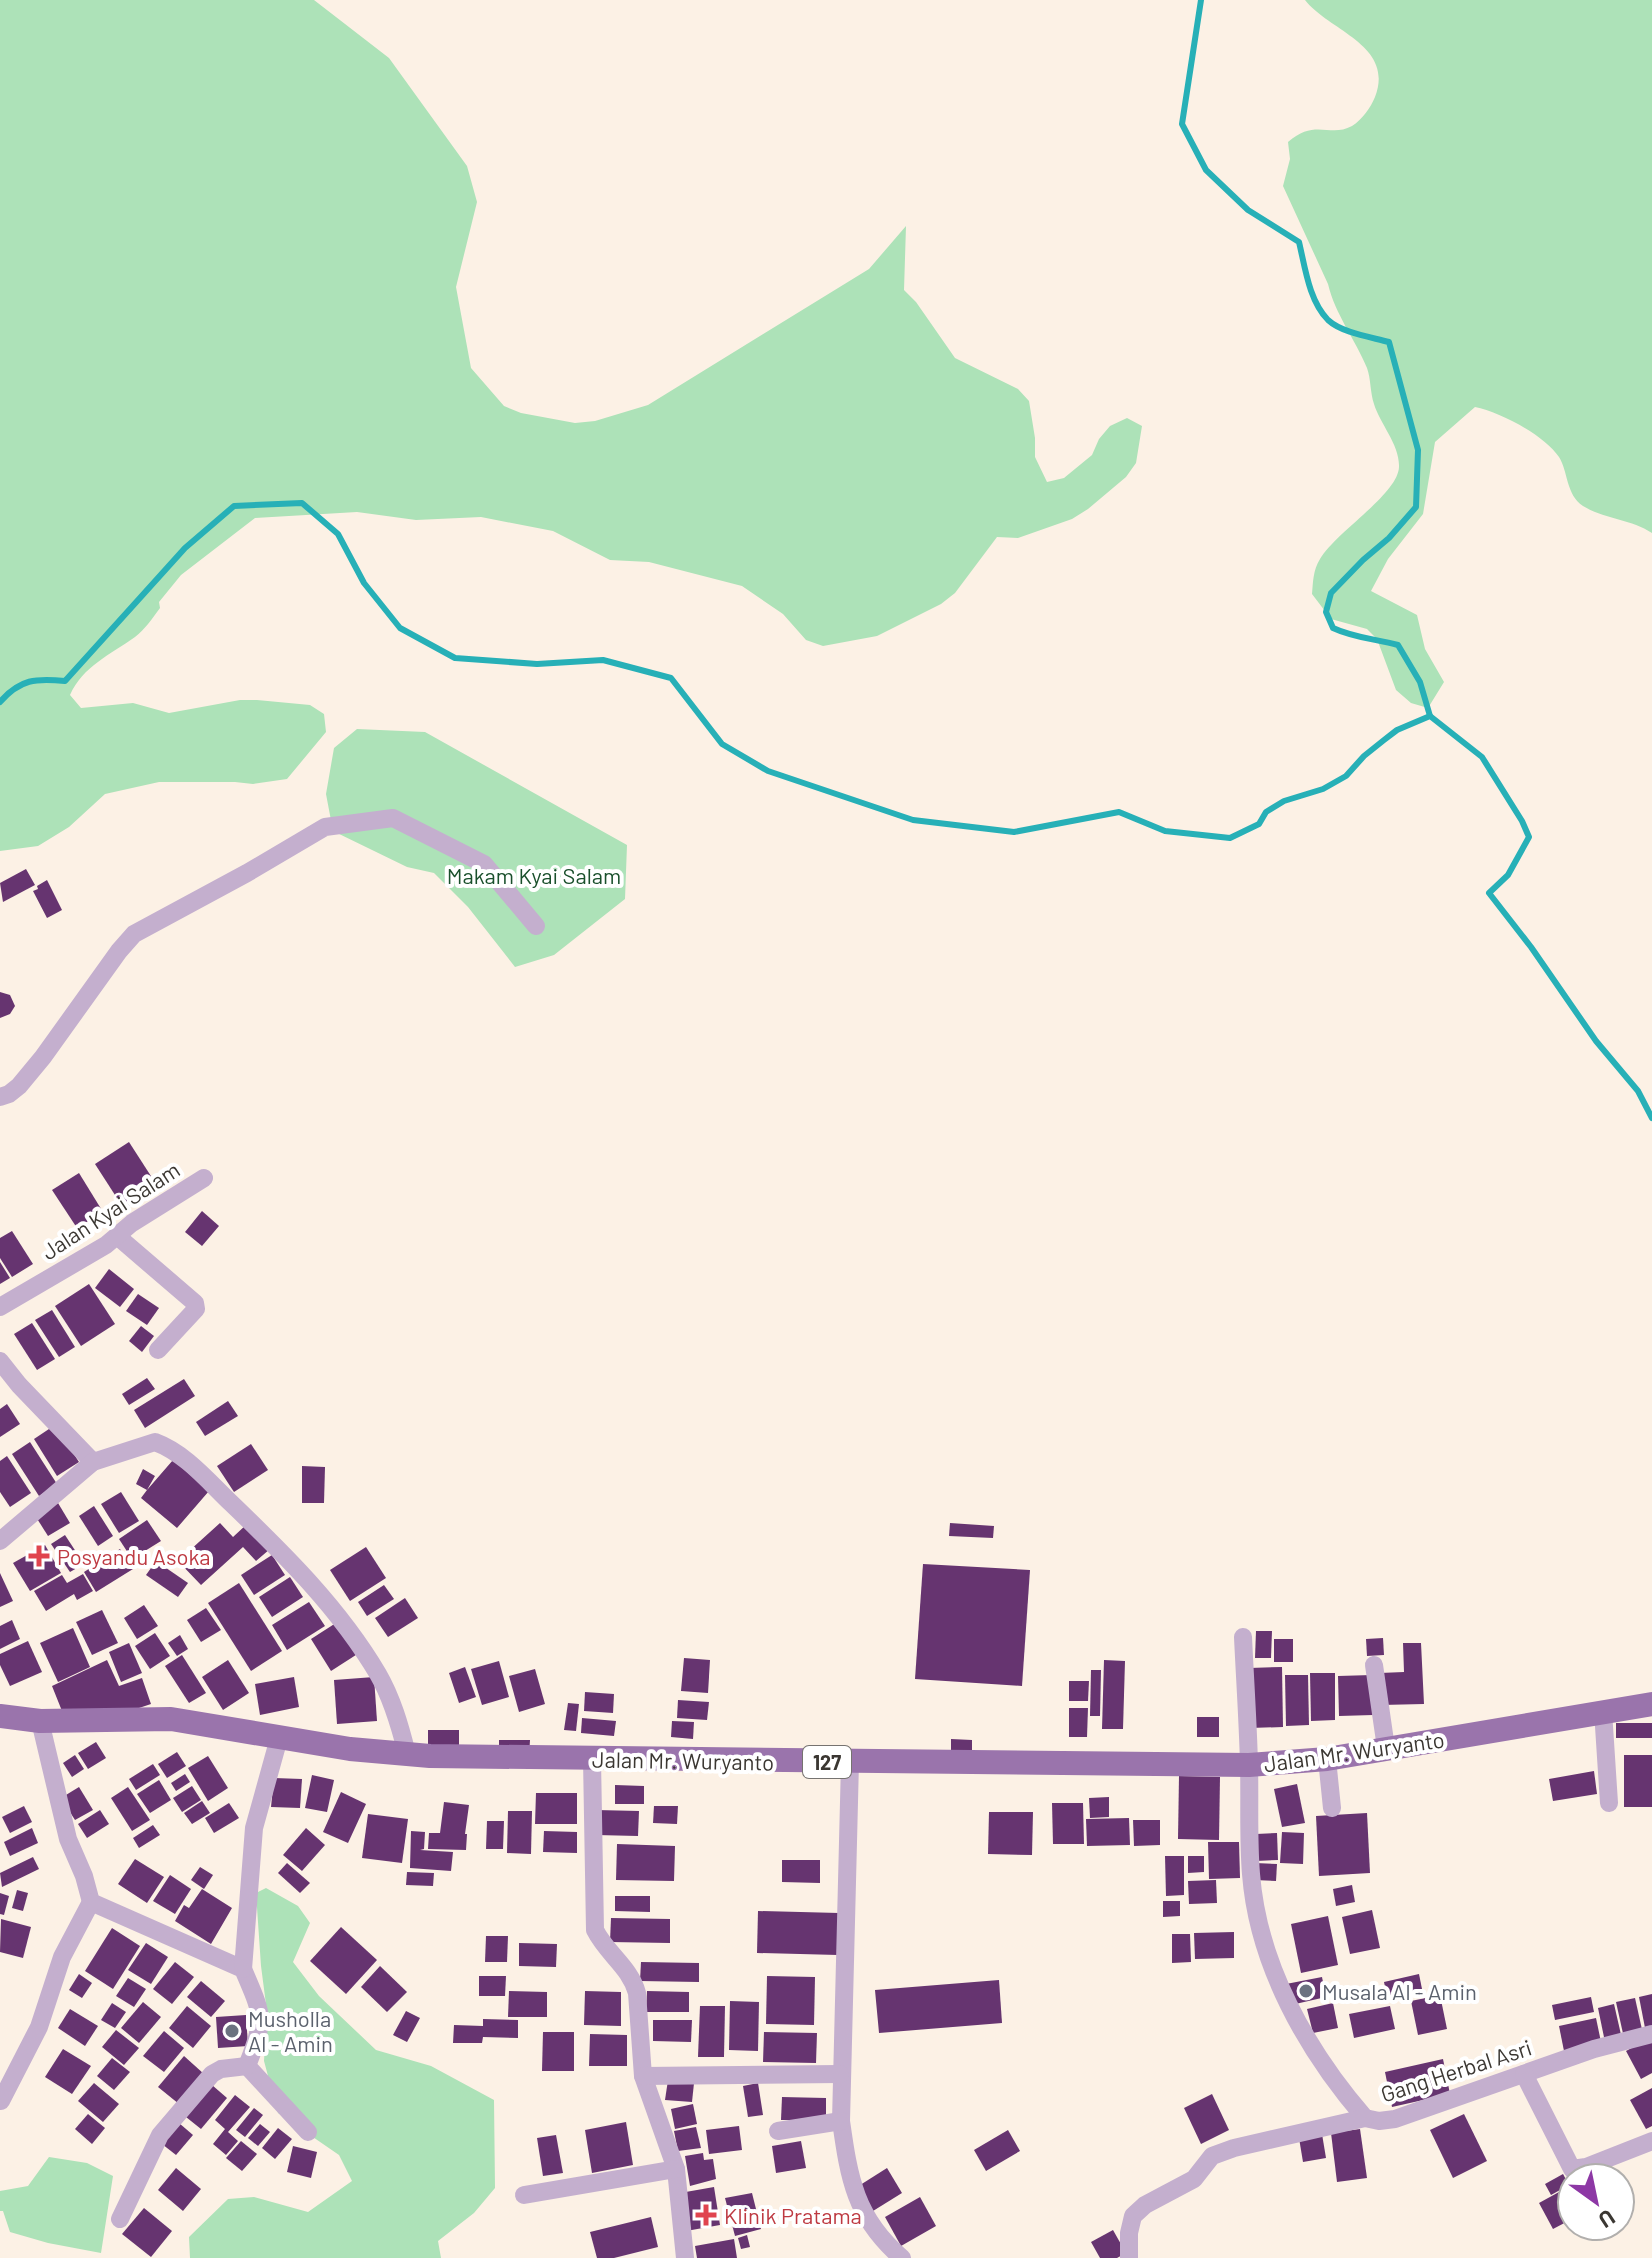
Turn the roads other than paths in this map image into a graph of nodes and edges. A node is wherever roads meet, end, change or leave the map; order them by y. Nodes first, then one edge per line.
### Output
1 (536, 926) dead end
2 (0, 1097) edge
3 (204, 1178) dead end
4 (117, 1236) junction
5 (0, 1307) edge
6 (158, 1350) dead end
7 (0, 1361) edge
8 (93, 1462) junction
9 (0, 1541) edge
10 (1243, 1637) dead end
11 (1374, 1665) dead end
12 (1652, 1704) edge
13 (1603, 1711) junction
14 (0, 1716) edge
15 (40, 1721) junction
16 (279, 1738) junction
17 (1386, 1748) junction
18 (407, 1754) junction
19 (592, 1759) junction
20 (1327, 1759) junction
21 (850, 1762) junction
22 (1249, 1765) junction
23 (1609, 1803) dead end
24 (1332, 1808) dead end
25 (91, 1902) junction
26 (243, 1969) junction
27 (1652, 2034) edge
28 (247, 2066) junction
29 (840, 2074) junction
30 (1524, 2074) junction
31 (643, 2076) junction
32 (1, 2101) edge
33 (1365, 2118) junction
34 (841, 2121) junction
35 (778, 2131) dead end
36 (308, 2132) dead end
37 (1652, 2141) edge
38 (676, 2169) junction
39 (524, 2195) dead end
40 (120, 2219) dead end
41 (685, 2258) edge
42 (902, 2258) edge
43 (1129, 2258) edge

1 - 2 street
3 - 4 street, Jalan Kyai Salam
4 - 5 street, Jalan Kyai Salam
4 - 6 street
7 - 8 street
8 - 9 street
8 - 18 street
10 - 22 street, Gang Herbal Asri
11 - 17 street
12 - 13 main road, Jalan Mr. Wuryanto / 127
13 - 17 main road, Jalan Mr. Wuryanto / 127
13 - 23 street
14 - 15 main road, Jalan Mr. Wuryanto / 127
15 - 16 main road, Jalan Mr. Wuryanto / 127
15 - 25 street
16 - 18 main road, Jalan Mr. Wuryanto / 127
16 - 26 street
17 - 20 main road, Jalan Mr. Wuryanto / 127
18 - 19 main road, Jalan Mr. Wuryanto / 127
19 - 21 main road, Jalan Mr. Wuryanto / 127
19 - 31 street
20 - 22 main road, Jalan Mr. Wuryanto / 127
20 - 24 street
21 - 22 main road, Jalan Mr. Wuryanto / 127
21 - 29 street
22 - 33 street, Gang Herbal Asri
25 - 26 street
25 - 32 street
26 - 28 street
27 - 30 street, Gang Herbal Asri
28 - 36 street
28 - 40 street
29 - 31 street
29 - 34 street
30 - 33 street, Gang Herbal Asri
30 - 37 street
31 - 38 street
33 - 43 street
34 - 35 street
34 - 42 street
38 - 39 street
38 - 41 street

